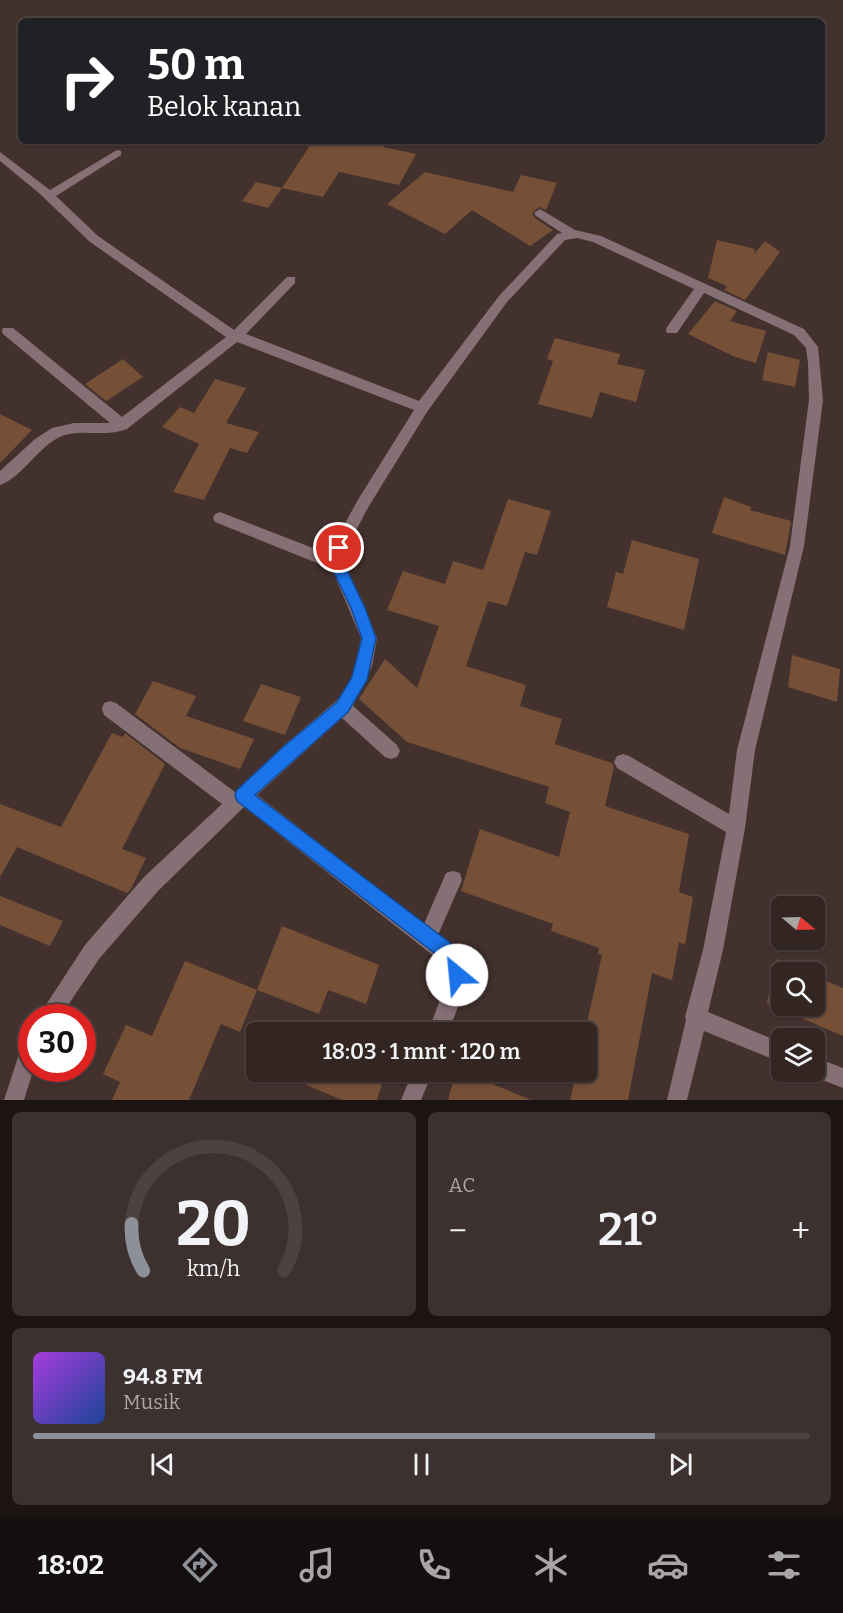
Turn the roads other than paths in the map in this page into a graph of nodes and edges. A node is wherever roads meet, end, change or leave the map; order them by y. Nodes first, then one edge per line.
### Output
1 (117, 153) dead end
2 (0, 155) edge
3 (49, 196) junction
4 (540, 213) dead end
5 (571, 233) junction
6 (291, 280) dead end
7 (701, 288) junction
8 (672, 330) dead end
9 (8, 331) dead end
10 (235, 337) junction
11 (422, 408) junction
12 (122, 425) junction
13 (0, 479) edge
14 (220, 518) dead end
15 (337, 564) junction
16 (342, 707) junction
17 (110, 710) dead end
18 (391, 751) dead end
19 (623, 762) dead end
20 (239, 799) junction
21 (736, 828) junction
22 (453, 879) dead end
23 (428, 937) junction
24 (57, 1004) edge
25 (695, 1017) junction
26 (442, 1022) edge
27 (771, 1048) edge
28 (825, 1071) edge
29 (843, 1078) edge
30 (20, 1082) edge
31 (418, 1082) edge
32 (14, 1100) edge
33 (411, 1100) edge
34 (677, 1100) edge

1 - 3 street
2 - 3 street
3 - 10 street
4 - 5 street
5 - 7 street
5 - 11 street
6 - 10 street
7 - 8 street
7 - 21 street
9 - 12 street
10 - 11 street
10 - 12 street
11 - 15 street
12 - 13 street
14 - 15 street
15 - 16 street
16 - 18 street
16 - 20 street
17 - 20 street
19 - 21 street
20 - 23 street
20 - 24 street
21 - 25 street
22 - 23 street
23 - 26 street
25 - 27 street
25 - 34 street
28 - 29 street
30 - 32 street
31 - 33 street

